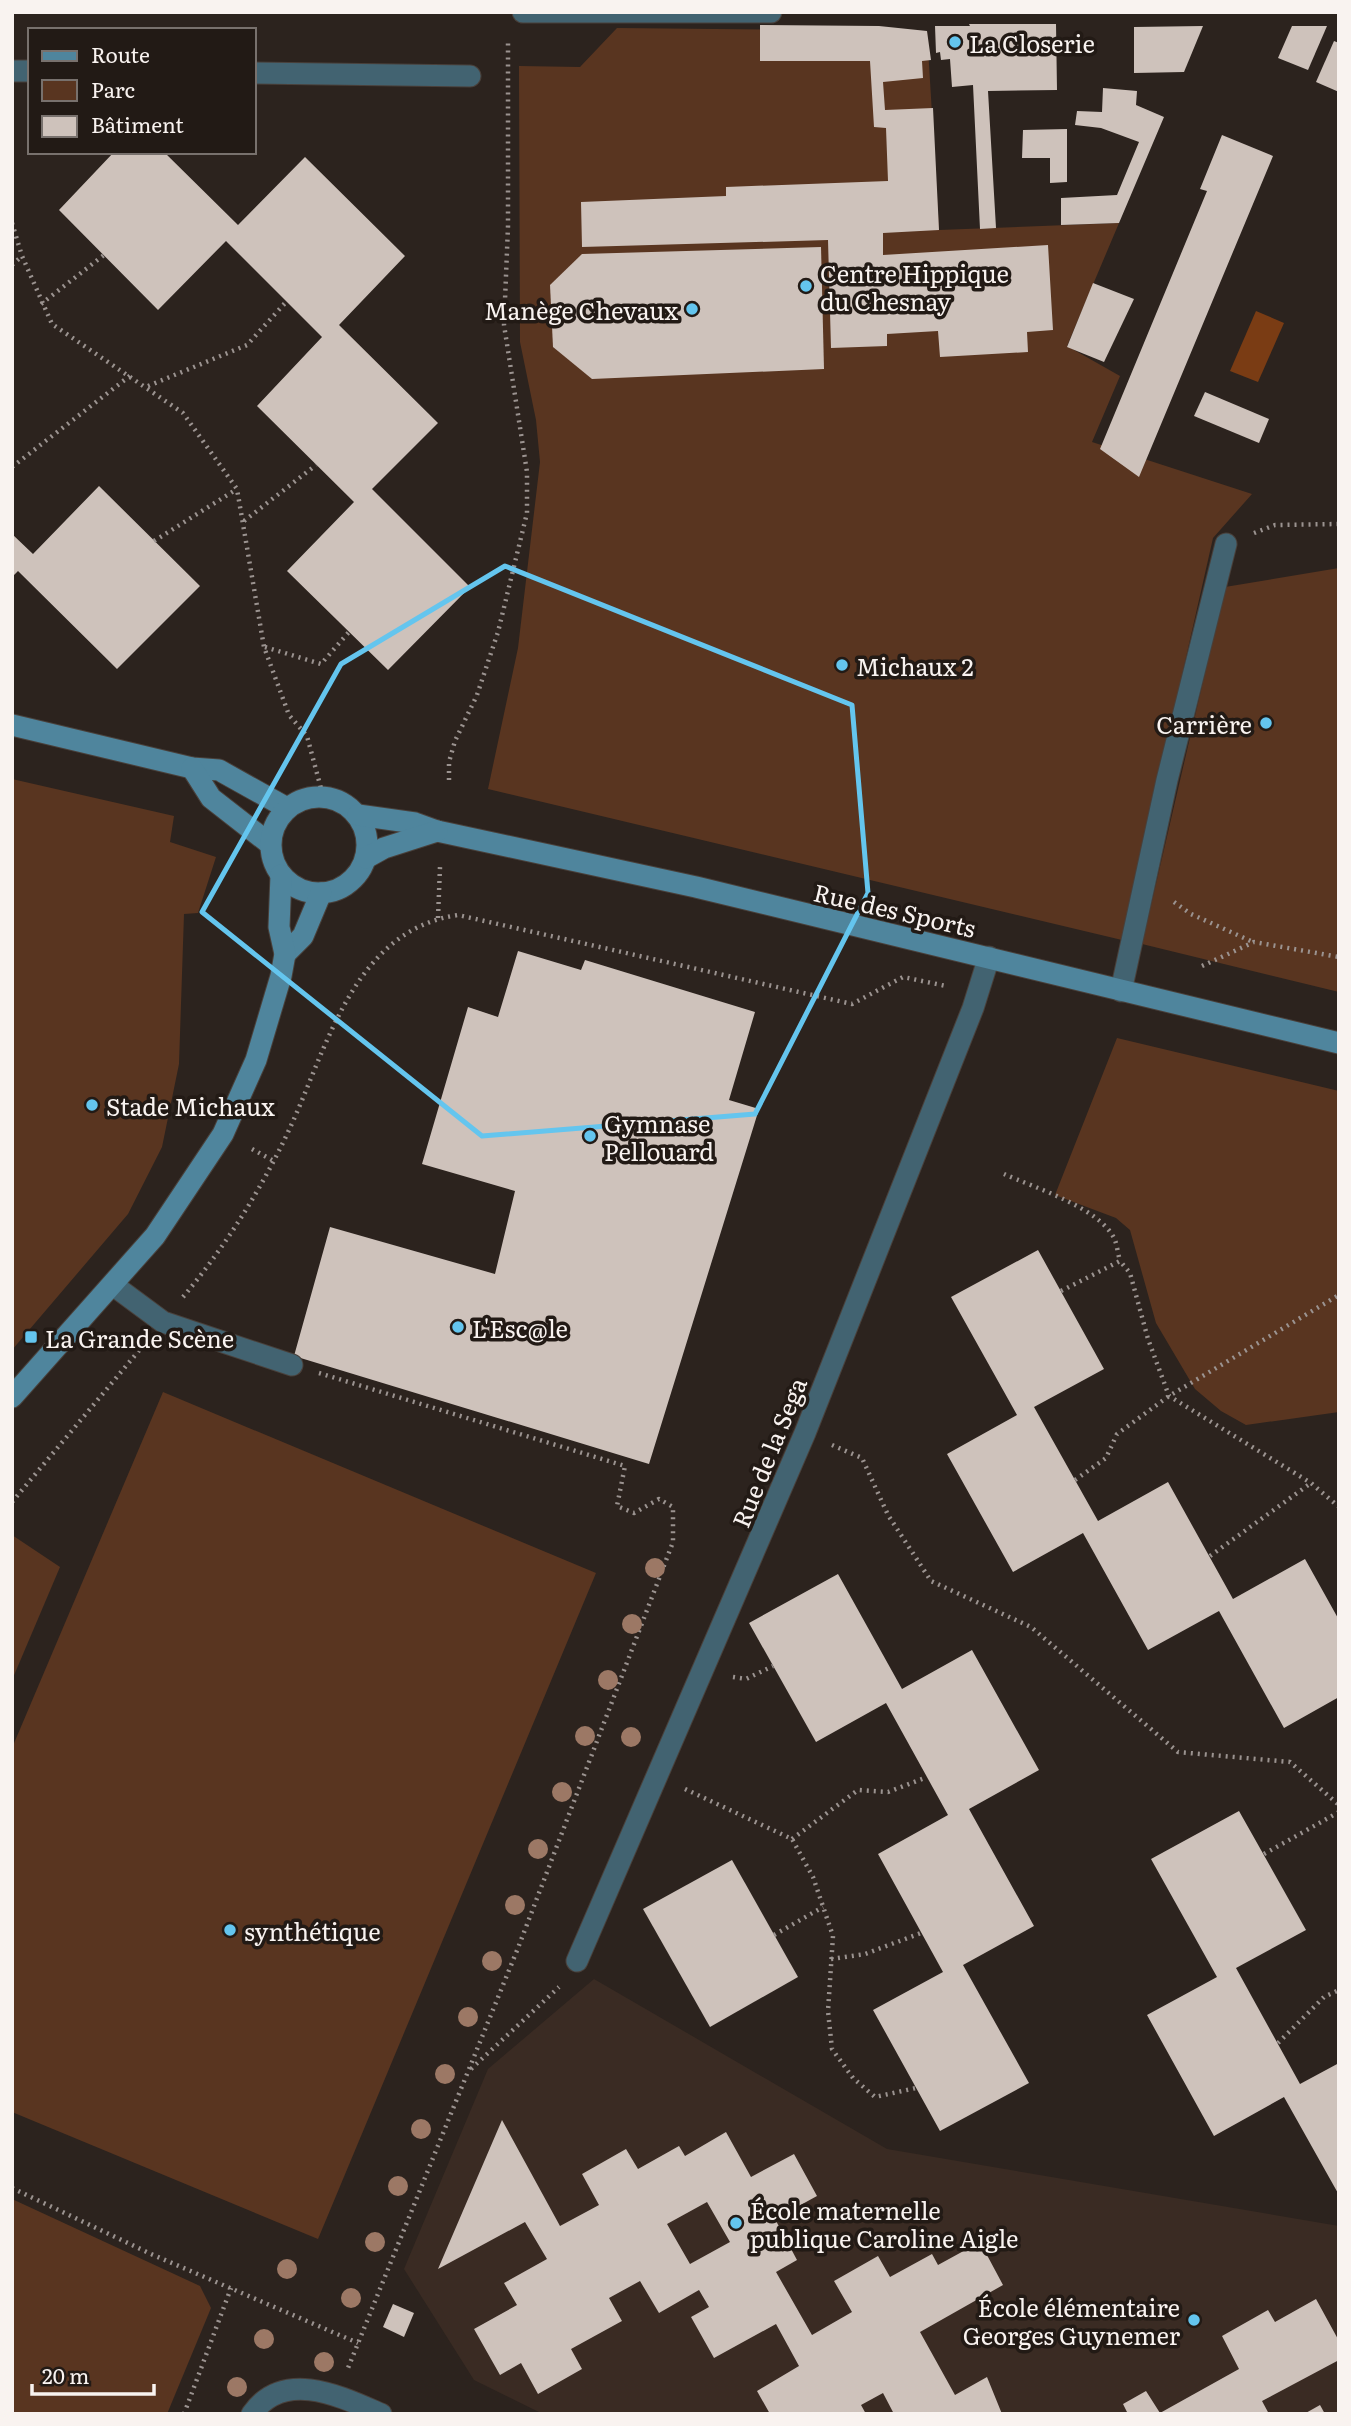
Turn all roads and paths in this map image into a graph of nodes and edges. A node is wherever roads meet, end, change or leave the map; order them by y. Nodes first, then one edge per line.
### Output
1 (771, 12) edge
2 (524, 13) edge
3 (256, 74) edge
4 (470, 76) dead end
5 (12, 223) edge
6 (104, 255) dead end
7 (22, 256) junction
8 (12, 265) edge
9 (286, 302) dead end
10 (41, 304) junction
11 (131, 375) junction
12 (148, 386) junction
13 (316, 465) dead end
14 (12, 467) edge
15 (237, 489) junction
16 (244, 521) junction
17 (1339, 524) edge
18 (155, 541) dead end
19 (1226, 544) joint
20 (349, 632) dead end
21 (264, 647) junction
22 (12, 725) edge
23 (192, 768) junction
24 (449, 780) dead end
25 (323, 796) junction
26 (287, 808) junction
27 (358, 815) junction
28 (438, 831) junction
29 (270, 844) junction
30 (366, 858) junction
31 (440, 867) dead end
32 (1148, 868) junction
33 (281, 875) junction
34 (321, 893) junction
35 (438, 918) junction
36 (1254, 942) junction
37 (285, 954) junction
38 (989, 957) junction
39 (1339, 957) edge
40 (1202, 966) dead end
41 (1121, 991) junction
42 (978, 992) junction
43 (1339, 1043) edge
44 (1004, 1174) dead end
45 (1120, 1261) junction
46 (113, 1285) junction
47 (1060, 1291) dead end
48 (1339, 1295) edge
49 (163, 1322) junction
50 (292, 1365) joint
51 (1169, 1396) junction
52 (12, 1397) edge
53 (805, 1433) junction
54 (1075, 1480) dead end
55 (1311, 1483) junction
56 (12, 1502) edge
57 (1339, 1507) edge
58 (1210, 1556) dead end
59 (773, 1666) dead end
60 (705, 1670) junction
61 (659, 1777) junction
62 (927, 1777) dead end
63 (1339, 1805) edge
64 (1339, 1812) edge
65 (793, 1839) junction
66 (1264, 1854) dead end
67 (823, 1907) junction
68 (921, 1933) dead end
69 (774, 1935) dead end
70 (831, 1959) junction
71 (577, 1961) joint
72 (1339, 1990) edge
73 (1278, 2043) dead end
74 (470, 2070) junction
75 (916, 2088) dead end
76 (12, 2188) edge
77 (231, 2288) junction
78 (358, 2343) junction
79 (338, 2395) junction
80 (184, 2414) edge
81 (252, 2414) edge
82 (382, 2414) edge

1 - 2 street
2 - 24 path
3 - 4 street
5 - 7 path
6 - 10 path
7 - 8 path
7 - 10 path
9 - 12 path
10 - 11 path
11 - 12 path
11 - 14 path
12 - 15 path
13 - 16 path
15 - 16 path
15 - 18 path
16 - 21 path
17 - 19 path
19 - 32 street
20 - 21 path
21 - 25 path
22 - 23 main road
23 - 26 main road
23 - 29 main road
25 - 26 main road
25 - 27 main road, Rue des Sports
26 - 29 main road
27 - 28 main road, Rue des Sports
27 - 30 main road
28 - 30 main road, Rue des Sports
28 - 38 main road, Rue des Sports
29 - 33 main road
30 - 34 main road, Rue des Sports
31 - 35 path
32 - 36 path
32 - 41 street
33 - 34 main road
33 - 37 main road
34 - 37 main road
35 - 42 path
35 - 49 path
36 - 39 path
36 - 40 path
37 - 46 main road
38 - 41 main road, Rue des Sports
38 - 42 street, Rue de la Sega
41 - 43 main road, Rue des Sports
42 - 53 street, Rue de la Sega
44 - 45 path
45 - 47 path
45 - 51 path
46 - 49 street
46 - 52 main road
48 - 51 path
49 - 50 street
49 - 56 path
50 - 74 path
51 - 54 path
51 - 55 path
53 - 60 street, Rue de la Sega
53 - 63 path
55 - 57 path
55 - 58 path
59 - 60 path
60 - 61 street, Rue de la Sega
61 - 65 path
61 - 71 street, Rue de la Sega
62 - 65 path
64 - 66 path
65 - 67 path
67 - 69 path
67 - 70 path
68 - 70 path
70 - 75 path
71 - 74 path
72 - 73 path
74 - 78 path
76 - 77 path
77 - 78 path
77 - 80 path
78 - 79 path
79 - 81 street
79 - 82 street

